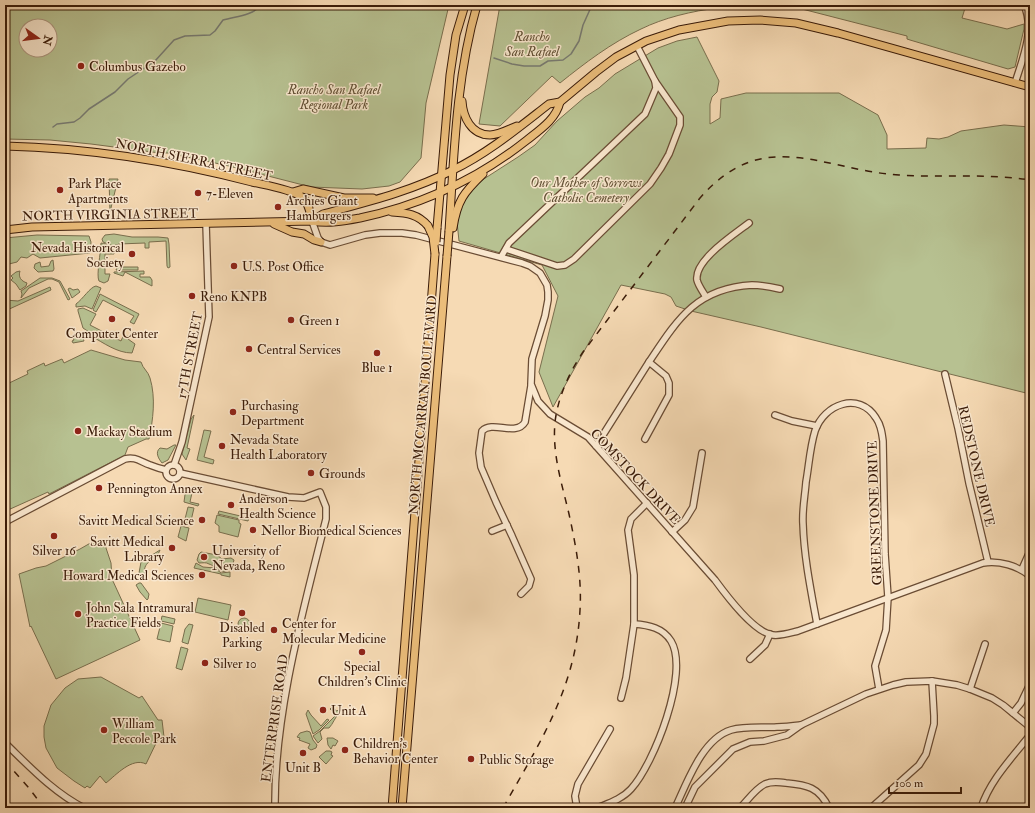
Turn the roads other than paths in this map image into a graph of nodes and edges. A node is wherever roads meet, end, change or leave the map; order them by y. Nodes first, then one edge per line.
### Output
1 (465, 5) edge
2 (477, 5) edge
3 (1024, 5) edge
4 (637, 46) junction
5 (461, 79) junction
6 (655, 82) junction
7 (1015, 83) junction
8 (1030, 88) edge
9 (560, 102) junction
10 (525, 123) junction
11 (5, 146) edge
12 (493, 164) junction
13 (453, 170) junction
14 (441, 176) junction
15 (452, 187) junction
16 (293, 192) junction
17 (440, 193) junction
18 (383, 197) junction
19 (384, 212) junction
20 (312, 221) junction
21 (272, 223) junction
22 (749, 223) dead end
23 (206, 224) junction
24 (5, 230) edge
25 (450, 231) junction
26 (321, 242) junction
27 (506, 249) junction
28 (435, 254) junction
29 (501, 257) junction
30 (780, 288) dead end
31 (706, 296) junction
32 (649, 362) junction
33 (945, 374) dead end
34 (531, 384) junction
35 (775, 415) dead end
36 (817, 426) junction
37 (645, 439) dead end
38 (596, 446) junction
39 (702, 453) dead end
40 (174, 465) junction
41 (166, 470) junction
42 (180, 473) junction
43 (647, 503) junction
44 (5, 522) edge
45 (507, 525) junction
46 (492, 531) dead end
47 (672, 532) junction
48 (1030, 551) edge
49 (988, 562) junction
50 (1022, 569) junction
51 (1030, 576) edge
52 (521, 594) dead end
53 (888, 597) junction
54 (634, 624) junction
55 (817, 624) junction
56 (770, 634) junction
57 (985, 644) dead end
58 (750, 659) dead end
59 (932, 681) junction
60 (1030, 684) edge
61 (970, 688) junction
62 (879, 689) junction
63 (621, 698) dead end
64 (1013, 712) junction
65 (802, 725) junction
66 (1030, 727) edge
67 (610, 728) dead end
68 (1030, 735) edge
69 (5, 743) edge
70 (402, 807) edge
71 (604, 807) edge
72 (84, 808) edge
73 (276, 808) edge
74 (392, 808) edge
75 (577, 808) edge
76 (597, 808) edge
77 (675, 808) edge
78 (684, 808) edge
79 (740, 808) edge
80 (829, 808) edge
81 (872, 808) edge
82 (981, 808) edge

1 - 14 main road, NORTH MCCARRAN BOULEVARD
2 - 5 main road, NORTH MCCARRAN BOULEVARD
3 - 7 street
4 - 6 street
4 - 7 main road, NORTH VIRGINIA STREET
4 - 9 main road, NORTH VIRGINIA STREET
5 - 10 main road
5 - 13 main road, NORTH MCCARRAN BOULEVARD
6 - 27 street
6 - 27 street
7 - 8 main road, NORTH VIRGINIA STREET
9 - 10 main road, NORTH VIRGINIA STREET
9 - 12 main road, NORTH VIRGINIA STREET
10 - 13 main road, NORTH VIRGINIA STREET
11 - 16 main road, NORTH SIERRA STREET
12 - 15 main road, NORTH VIRGINIA STREET
12 - 25 main road
13 - 14 main road, NORTH VIRGINIA STREET
13 - 15 main road, NORTH MCCARRAN BOULEVARD
14 - 17 main road, NORTH MCCARRAN BOULEVARD
14 - 18 main road, NORTH VIRGINIA STREET
15 - 17 main road, NORTH VIRGINIA STREET
15 - 25 main road, NORTH MCCARRAN BOULEVARD
16 - 18 main road
16 - 20 main road, NORTH SIERRA STREET
17 - 19 main road, NORTH VIRGINIA STREET
17 - 28 main road, NORTH MCCARRAN BOULEVARD, bridge
18 - 20 main road, NORTH VIRGINIA STREET
19 - 20 main road, NORTH VIRGINIA STREET
19 - 28 main road, bridge
20 - 21 main road, NORTH VIRGINIA STREET
20 - 26 street
21 - 23 main road, NORTH VIRGINIA STREET
21 - 26 main road
22 - 31 street
23 - 24 main road, NORTH VIRGINIA STREET
23 - 40 street, 17TH STREET
25 - 70 main road, NORTH MCCARRAN BOULEVARD, bridge
26 - 29 street, COMSTOCK DRIVE
27 - 29 street
28 - 74 main road, NORTH MCCARRAN BOULEVARD
29 - 34 street, COMSTOCK DRIVE
30 - 31 street
31 - 32 street
32 - 37 street
32 - 38 street
33 - 49 street, REDSTONE DRIVE
34 - 38 street, COMSTOCK DRIVE
34 - 45 street
35 - 36 street
36 - 53 street, GREENSTONE DRIVE
36 - 55 street, GREENSTONE DRIVE
38 - 43 street, COMSTOCK DRIVE
39 - 47 street
40 - 41 street
40 - 42 street
41 - 42 street
41 - 44 street
42 - 73 street, ENTERPRISE ROAD
43 - 47 street, COMSTOCK DRIVE
43 - 54 street
45 - 46 street
45 - 52 street
47 - 56 street, COMSTOCK DRIVE
48 - 50 street
49 - 50 street
49 - 53 street
50 - 51 street
53 - 55 street
53 - 62 street, GREENSTONE DRIVE
54 - 63 street
54 - 71 street
55 - 56 street
56 - 58 street
57 - 61 street
59 - 61 street
59 - 62 street
59 - 81 street
60 - 64 street
61 - 64 street
62 - 65 street
64 - 66 street
65 - 77 street
65 - 78 street
67 - 75 street
68 - 82 street
69 - 72 street
71 - 76 street
79 - 80 street

